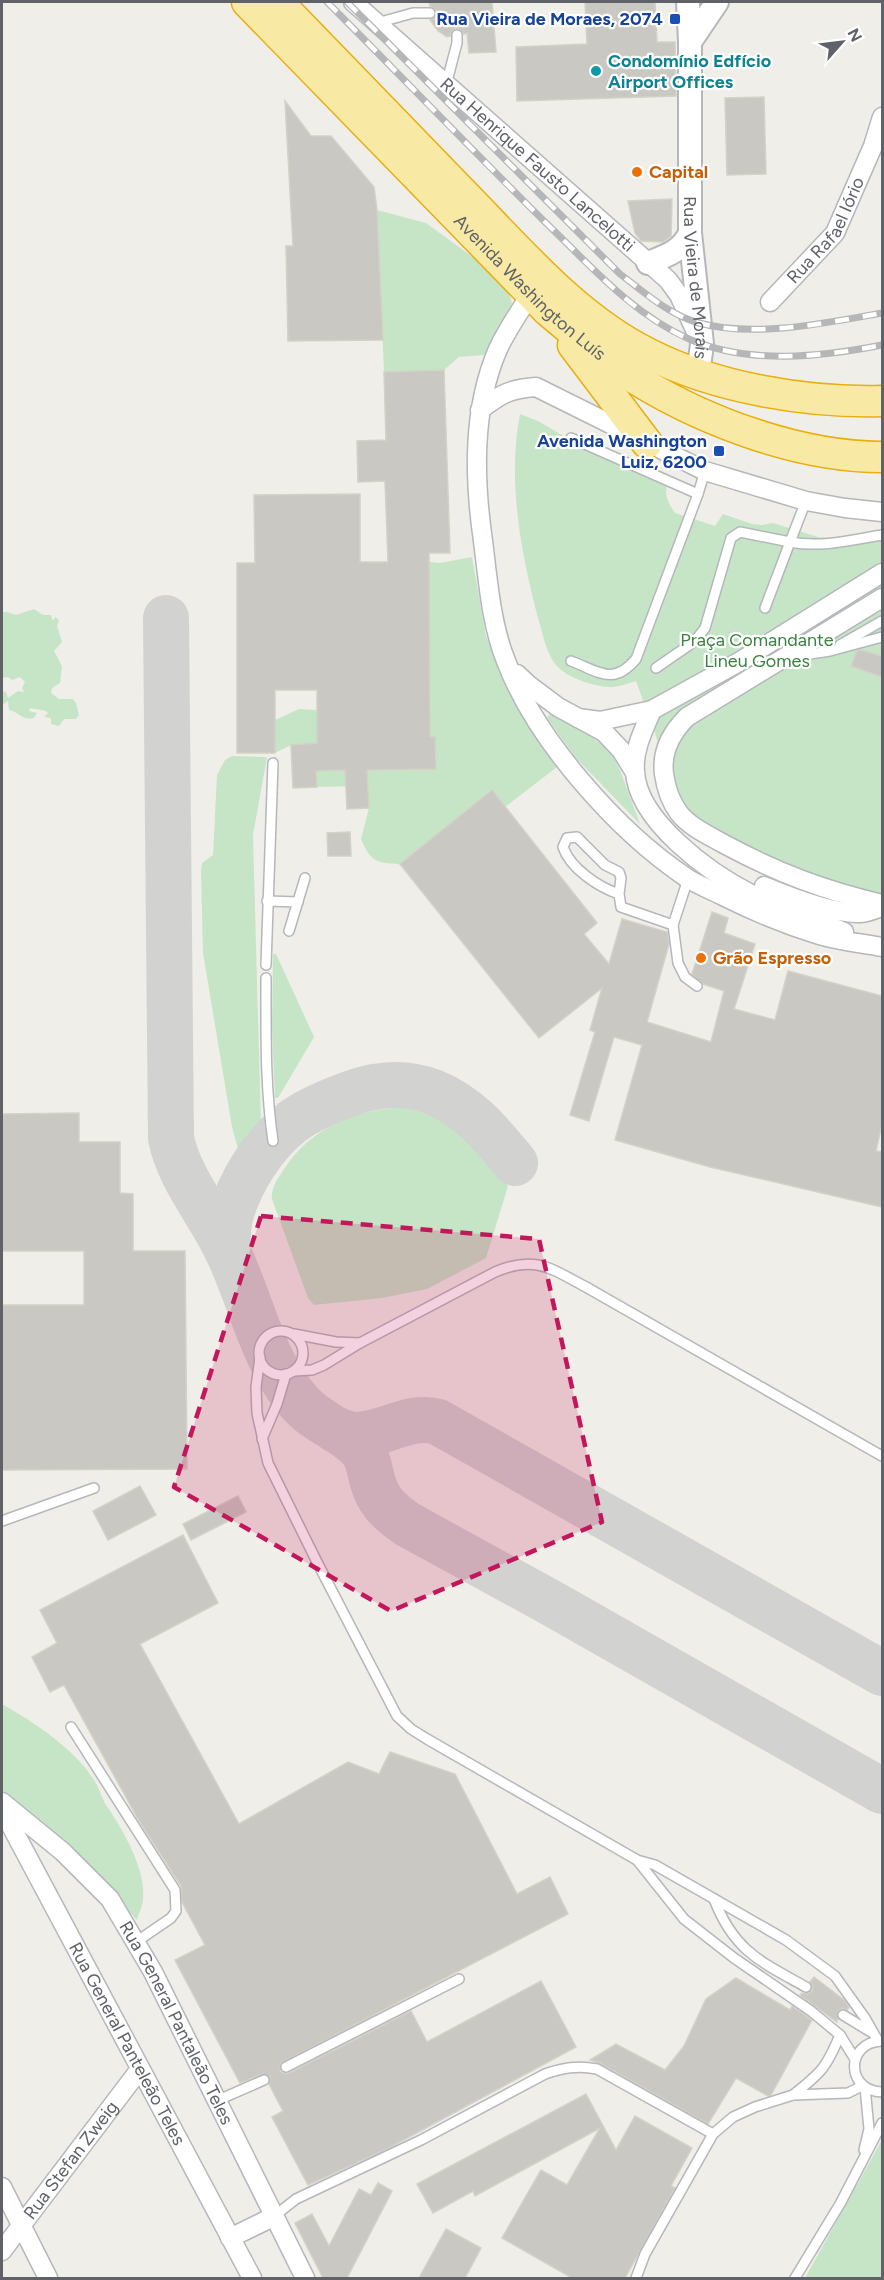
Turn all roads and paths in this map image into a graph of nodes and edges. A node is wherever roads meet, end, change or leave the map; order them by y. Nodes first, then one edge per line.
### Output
1 (247, 2) edge
2 (278, 2) edge
3 (352, 2) edge
4 (371, 2) edge
5 (688, 2) edge
6 (717, 2) edge
7 (430, 13) dead end
8 (375, 22) junction
9 (457, 35) dead end
10 (690, 42) junction
11 (446, 85) junction
12 (882, 117) edge
13 (878, 147) edge
14 (690, 233) junction
15 (648, 263) junction
16 (770, 302) dead end
17 (539, 303) junction
18 (702, 344) junction
19 (698, 375) junction
20 (882, 401) edge
21 (480, 410) junction
22 (571, 438) dead end
23 (647, 443) junction
24 (882, 458) edge
25 (705, 471) junction
26 (698, 494) junction
27 (806, 501) junction
28 (882, 512) edge
29 (882, 535) edge
30 (790, 542) junction
31 (882, 573) edge
32 (882, 598) edge
33 (765, 608) dead end
34 (882, 621) edge
35 (882, 637) edge
36 (830, 651) junction
37 (787, 657) junction
38 (506, 662) junction
39 (571, 662) dead end
40 (656, 668) dead end
41 (652, 710) junction
42 (578, 718) junction
43 (273, 764) dead end
44 (634, 771) junction
45 (719, 874) junction
46 (305, 878) dead end
47 (688, 879) junction
48 (618, 894) junction
49 (267, 901) junction
50 (298, 902) junction
51 (882, 905) edge
52 (674, 925) junction
53 (289, 931) dead end
54 (882, 947) edge
55 (266, 965) dead end
56 (266, 978) dead end
57 (697, 986) dead end
58 (273, 1141) dead end
59 (293, 1334) junction
60 (360, 1343) junction
61 (260, 1357) junction
62 (290, 1373) junction
63 (262, 1438) junction
64 (882, 1456) edge
65 (94, 1488) dead end
66 (2, 1521) edge
67 (71, 1727) dead end
68 (2, 1802) edge
69 (2, 1809) edge
70 (637, 1860) junction
71 (714, 1899) junction
72 (136, 1942) junction
73 (459, 1979) dead end
74 (806, 1988) dead end
75 (843, 2015) dead end
76 (840, 2035) junction
77 (878, 2038) edge
78 (855, 2059) junction
79 (286, 2067) dead end
80 (140, 2069) junction
81 (264, 2080) dead end
82 (864, 2087) junction
83 (882, 2092) edge
84 (793, 2095) junction
85 (216, 2101) junction
86 (882, 2123) edge
87 (713, 2134) junction
88 (860, 2164) junction
89 (2, 2187) edge
90 (273, 2217) junction
91 (20, 2226) junction
92 (230, 2238) junction
93 (2, 2251) edge
94 (48, 2278) edge
95 (252, 2278) edge
96 (305, 2278) edge
97 (636, 2278) edge
98 (795, 2278) edge

1 - 17 highway, Avenida Washington Luís
2 - 19 highway, Avenida Washington Luís
3 - 8 street, Rua Henrique Fausto Lancelotti
4 - 8 street
5 - 10 street, Rua Vieira de Morais
6 - 10 street
7 - 8 lane
8 - 11 street, Rua Henrique Fausto Lancelotti
9 - 11 lane
10 - 14 street, Rua Vieira de Morais
11 - 15 street, Rua Henrique Fausto Lancelotti
12 - 13 street, Rua Rafael Iório
13 - 16 street, Rua Rafael Iório
14 - 15 street
14 - 18 street, Rua Vieira de Morais
15 - 18 street, Rua Henrique Fausto Lancelotti
17 - 21 street
17 - 23 highway
17 - 24 highway, Avenida Washington Luís
18 - 19 street, Rua Vieira de Morais
19 - 20 highway, Avenida Washington Luís
21 - 23 street
21 - 38 street
22 - 26 lane
23 - 25 street
25 - 26 lane
25 - 27 street
26 - 39 lane
27 - 28 street
27 - 30 lane
29 - 30 lane
30 - 33 lane
30 - 40 lane
31 - 41 street
32 - 37 street
34 - 36 lane
35 - 36 lane
36 - 37 lane
37 - 51 street
38 - 42 street
38 - 47 street
41 - 42 street
41 - 44 street
42 - 44 street
43 - 49 lane
44 - 45 street
45 - 51 street
45 - 54 street
46 - 50 lane
47 - 52 lane
47 - 54 street
48 - 48 lane
48 - 52 lane
49 - 50 lane
49 - 55 lane
50 - 53 lane
52 - 57 lane
56 - 58 lane
59 - 60 lane
59 - 61 lane
59 - 62 lane
60 - 62 lane
60 - 64 lane
61 - 62 lane
61 - 63 lane
62 - 63 lane
63 - 70 lane
65 - 66 lane
67 - 72 lane
68 - 72 street, Rua General Pantaleão Teles
69 - 80 street, Rua General Panteleão Teles
70 - 71 lane
70 - 76 lane
71 - 74 lane
71 - 77 lane
72 - 85 street, Rua General Pantaleão Teles
73 - 79 lane
75 - 77 lane
76 - 78 lane
76 - 84 lane
77 - 78 lane
78 - 82 lane
80 - 91 street, Rua Stefan Zweig
80 - 92 street, Rua General Panteleão Teles
81 - 85 lane
82 - 83 lane
82 - 84 lane
82 - 88 lane
84 - 87 lane
85 - 90 street, Rua General Pantaleão Teles
86 - 88 lane
87 - 90 lane
87 - 97 lane
88 - 98 lane
89 - 91 street
90 - 92 street
90 - 96 street, Rua General Pantaleão Teles
91 - 93 street, Rua Stefan Zweig
91 - 94 street
92 - 95 street, Rua General Panteleão Teles

